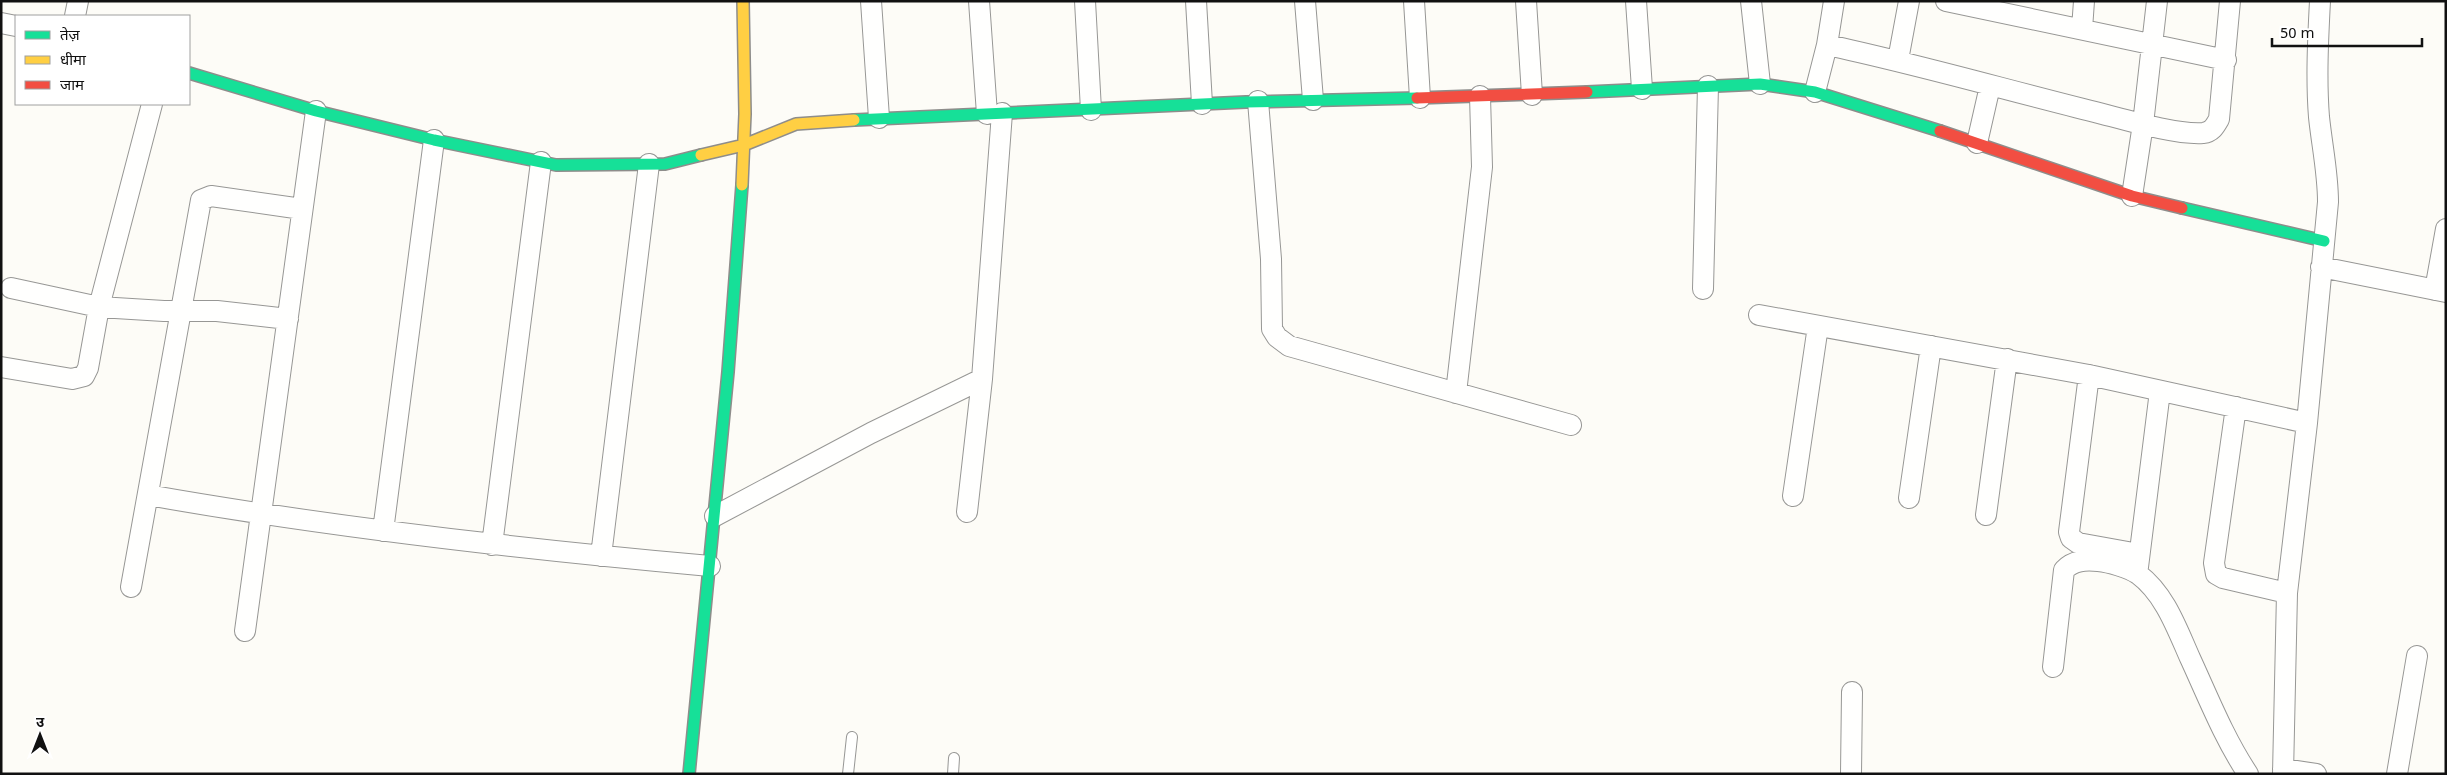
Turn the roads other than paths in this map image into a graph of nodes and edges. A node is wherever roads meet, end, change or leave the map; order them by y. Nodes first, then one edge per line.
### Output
1 (78, 1) edge
2 (743, 1) edge
3 (871, 1) edge
4 (979, 1) edge
5 (1085, 1) edge
6 (1196, 1) edge
7 (1305, 1) edge
8 (1414, 1) edge
9 (1526, 1) edge
10 (1636, 1) edge
11 (1751, 1) edge
12 (1834, 1) edge
13 (1909, 1) edge
14 (1946, 1) edge
15 (2084, 1) edge
16 (2157, 1) edge
17 (2230, 1) edge
18 (2320, 1) edge
19 (74, 15) edge
20 (1, 23) edge
21 (15, 26) edge
22 (2082, 29) junction
23 (1827, 44) junction
24 (2153, 44) junction
25 (1898, 60) junction
26 (2226, 60) junction
27 (190, 73) edge
28 (1760, 84) junction
29 (1708, 86) junction
30 (1990, 86) junction
31 (1642, 89) junction
32 (1815, 92) junction
33 (1532, 95) junction
34 (1480, 96) junction
35 (1420, 98) junction
36 (1313, 100) junction
37 (1258, 101) junction
38 (1202, 104) junction
39 (152, 105) edge
40 (1091, 110) junction
41 (316, 111) junction
42 (994, 114) junction
43 (879, 118) junction
44 (2143, 124) junction
45 (434, 140) junction
46 (1977, 143) junction
47 (744, 145) junction
48 (541, 162) junction
49 (649, 164) junction
50 (2132, 196) junction
51 (302, 209) junction
52 (2446, 229) edge
53 (2324, 241) junction
54 (2321, 267) junction
55 (11, 288) dead end
56 (1703, 290) dead end
57 (2440, 291) edge
58 (99, 307) junction
59 (181, 311) junction
60 (1759, 315) dead end
61 (288, 319) junction
62 (1818, 326) junction
63 (1931, 346) junction
64 (2007, 359) junction
65 (1, 367) edge
66 (2089, 375) junction
67 (982, 379) junction
68 (2160, 391) junction
69 (1456, 393) junction
70 (2236, 407) junction
71 (2307, 422) junction
72 (1571, 425) dead end
73 (148, 495) junction
74 (1793, 496) dead end
75 (1909, 498) dead end
76 (966, 512) dead end
77 (261, 515) junction
78 (1986, 515) dead end
79 (715, 516) junction
80 (383, 531) junction
81 (492, 545) junction
82 (601, 556) junction
83 (2138, 563) junction
84 (710, 566) junction
85 (131, 587) dead end
86 (2287, 593) junction
87 (245, 631) dead end
88 (2417, 656) dead end
89 (2053, 667) dead end
90 (1852, 692) dead end
91 (852, 737) dead end
92 (954, 758) dead end
93 (2283, 771) edge
94 (689, 774) edge
95 (848, 774) edge
96 (953, 774) edge
97 (1852, 774) edge
98 (2248, 774) edge
99 (2316, 774) edge
100 (2397, 774) edge

1 - 19 street
2 - 47 street
3 - 43 street
4 - 42 street
5 - 40 street
6 - 38 street
7 - 36 street
8 - 35 street
9 - 33 street
10 - 31 street
11 - 28 street
12 - 23 street
13 - 25 street
14 - 22 street
15 - 22 street
16 - 24 street
17 - 26 street
18 - 53 street
20 - 21 street
22 - 24 street
23 - 25 street
23 - 32 street
24 - 26 street
24 - 44 street
25 - 30 street
26 - 44 street
27 - 41 street
28 - 29 street
28 - 32 street
29 - 31 street
29 - 56 street
30 - 44 street
30 - 46 street
31 - 33 street
32 - 46 street
33 - 34 street
34 - 35 street
34 - 69 street
35 - 36 street
36 - 37 street
37 - 38 street
37 - 69 street
38 - 40 street
39 - 58 street
40 - 42 street
41 - 45 street
41 - 51 street
42 - 43 street
42 - 67 street
43 - 47 street
44 - 50 street
45 - 48 street
45 - 80 street
46 - 50 street
47 - 49 street
47 - 79 street
48 - 49 street
48 - 81 street
49 - 82 street
50 - 53 street
51 - 59 street
51 - 61 street
52 - 57 street
53 - 54 street
54 - 57 street
54 - 71 street
55 - 58 street
58 - 59 street
58 - 65 street
59 - 61 street
59 - 73 street
60 - 62 street
61 - 77 street
62 - 63 street
62 - 74 street
63 - 64 street
63 - 75 street
64 - 66 street
64 - 78 street
66 - 68 street
66 - 83 street
67 - 76 street
67 - 79 street
68 - 70 street
68 - 83 street
69 - 72 street
70 - 71 street
70 - 86 street
71 - 86 street
73 - 77 street
73 - 85 street
77 - 80 street
77 - 87 street
79 - 84 street
80 - 81 street
81 - 82 street
82 - 84 street
83 - 89 street
83 - 98 street
84 - 94 street
86 - 93 street
88 - 100 street
90 - 97 street
91 - 95 lane
92 - 96 lane
93 - 99 street

